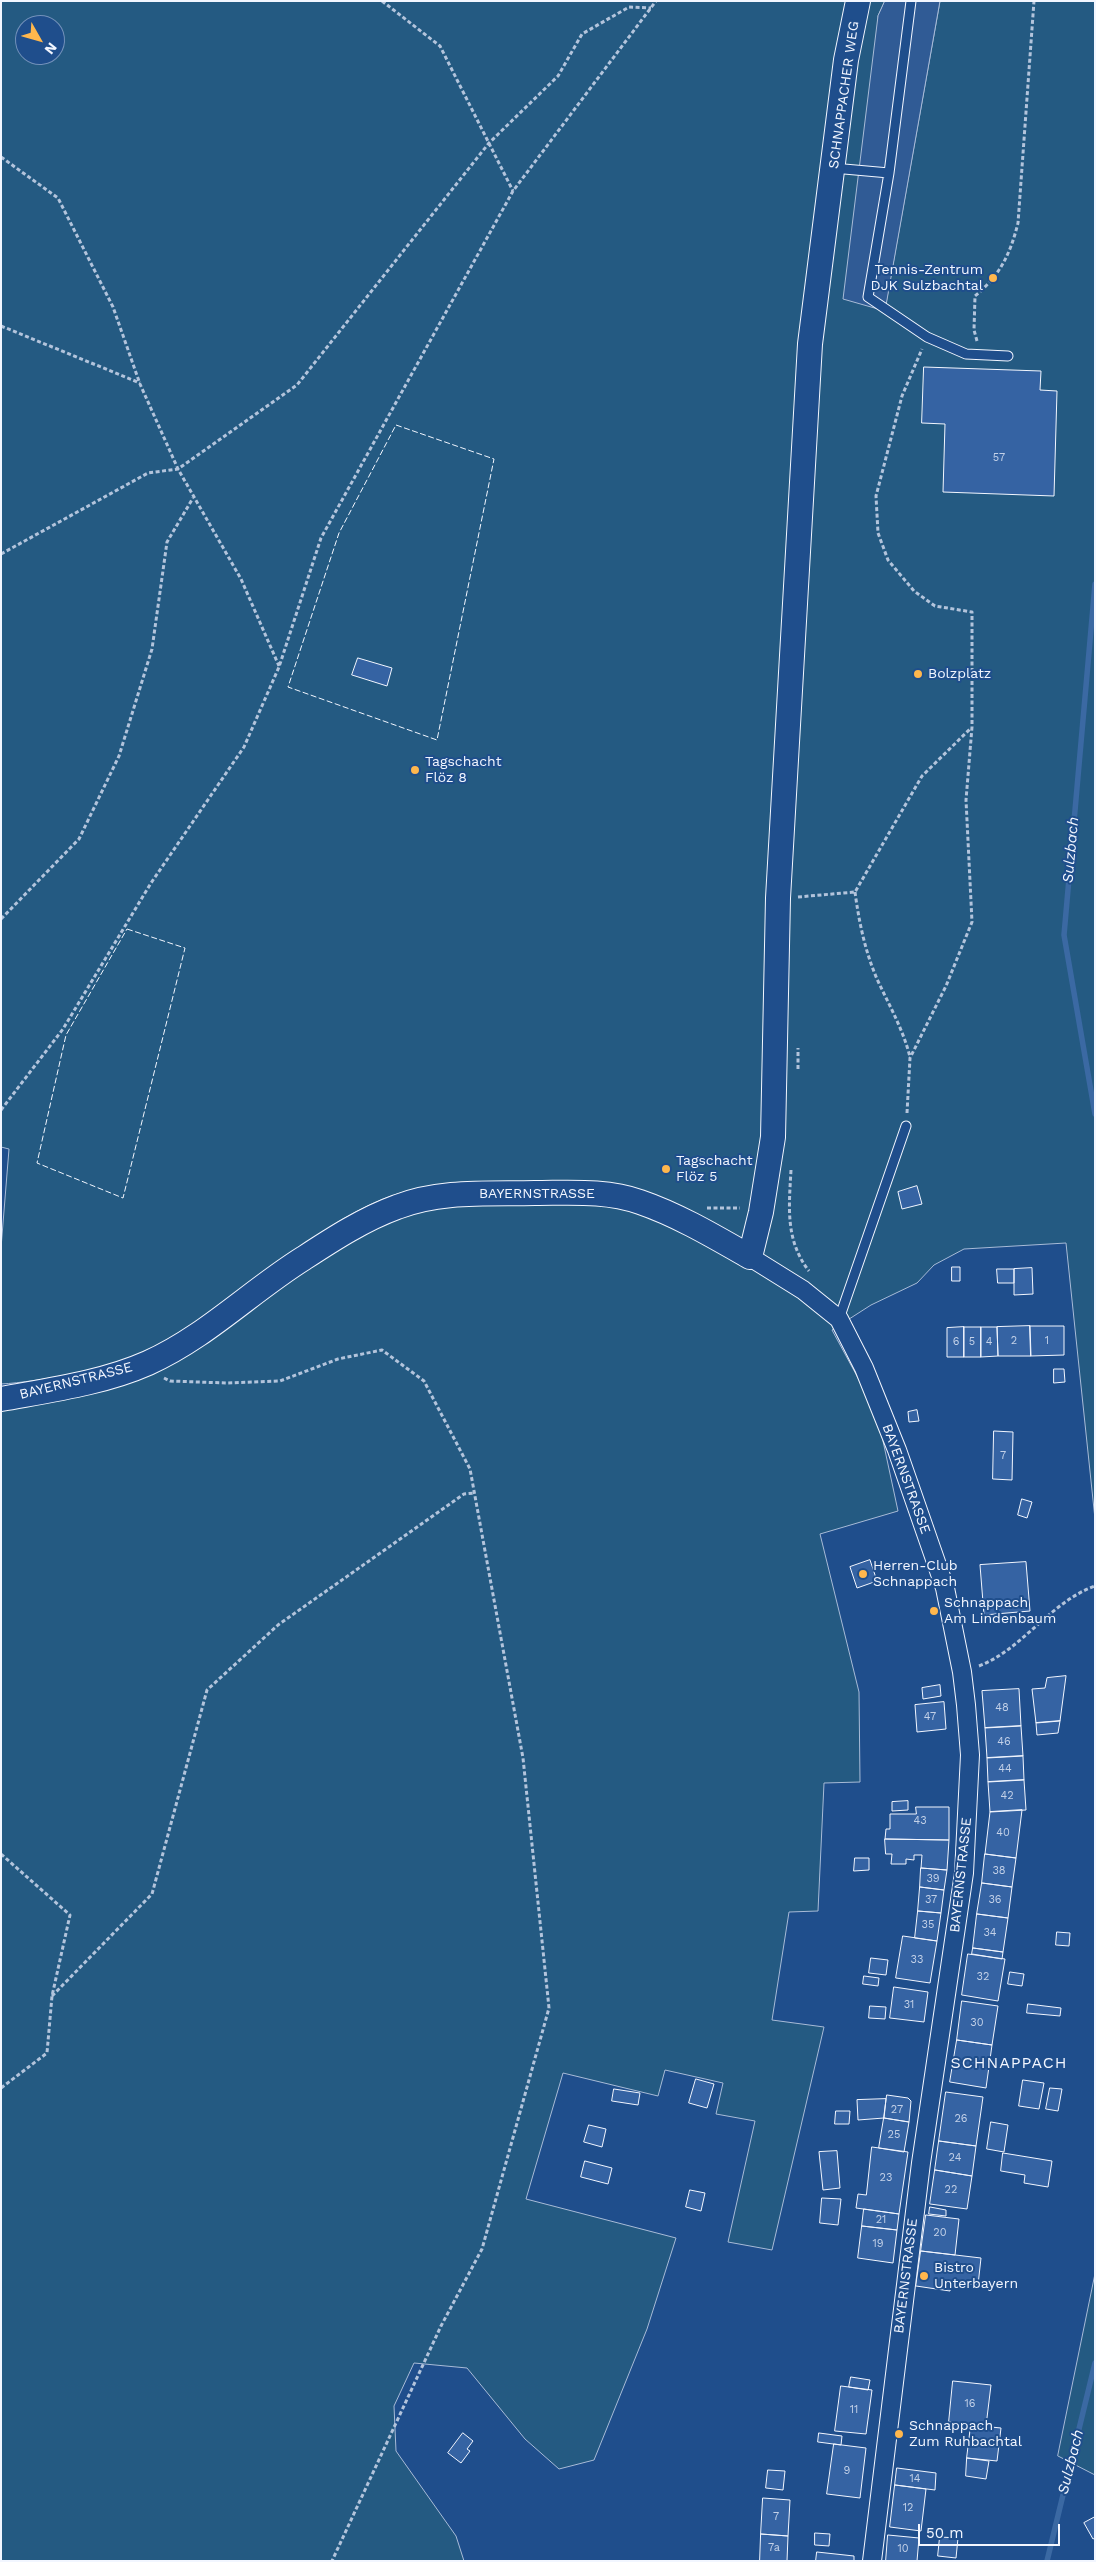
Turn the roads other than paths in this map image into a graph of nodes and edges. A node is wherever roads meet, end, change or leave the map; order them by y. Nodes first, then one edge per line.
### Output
1 (858, 1) edge
2 (912, 1) edge
3 (889, 173) junction
4 (831, 178) junction
5 (1008, 356) dead end
6 (906, 1126) road end
7 (750, 1257) junction
8 (839, 1319) junction
9 (1, 1399) edge
10 (872, 2561) edge

1 - 4 street, SCHNAPPACHER WEG
2 - 3 lane
3 - 4 lane
3 - 5 lane
4 - 7 street, SCHNAPPACHER WEG
6 - 8 lane
7 - 8 street, BAYERNSTRASSE
7 - 9 street, BAYERNSTRASSE
8 - 10 street, BAYERNSTRASSE

